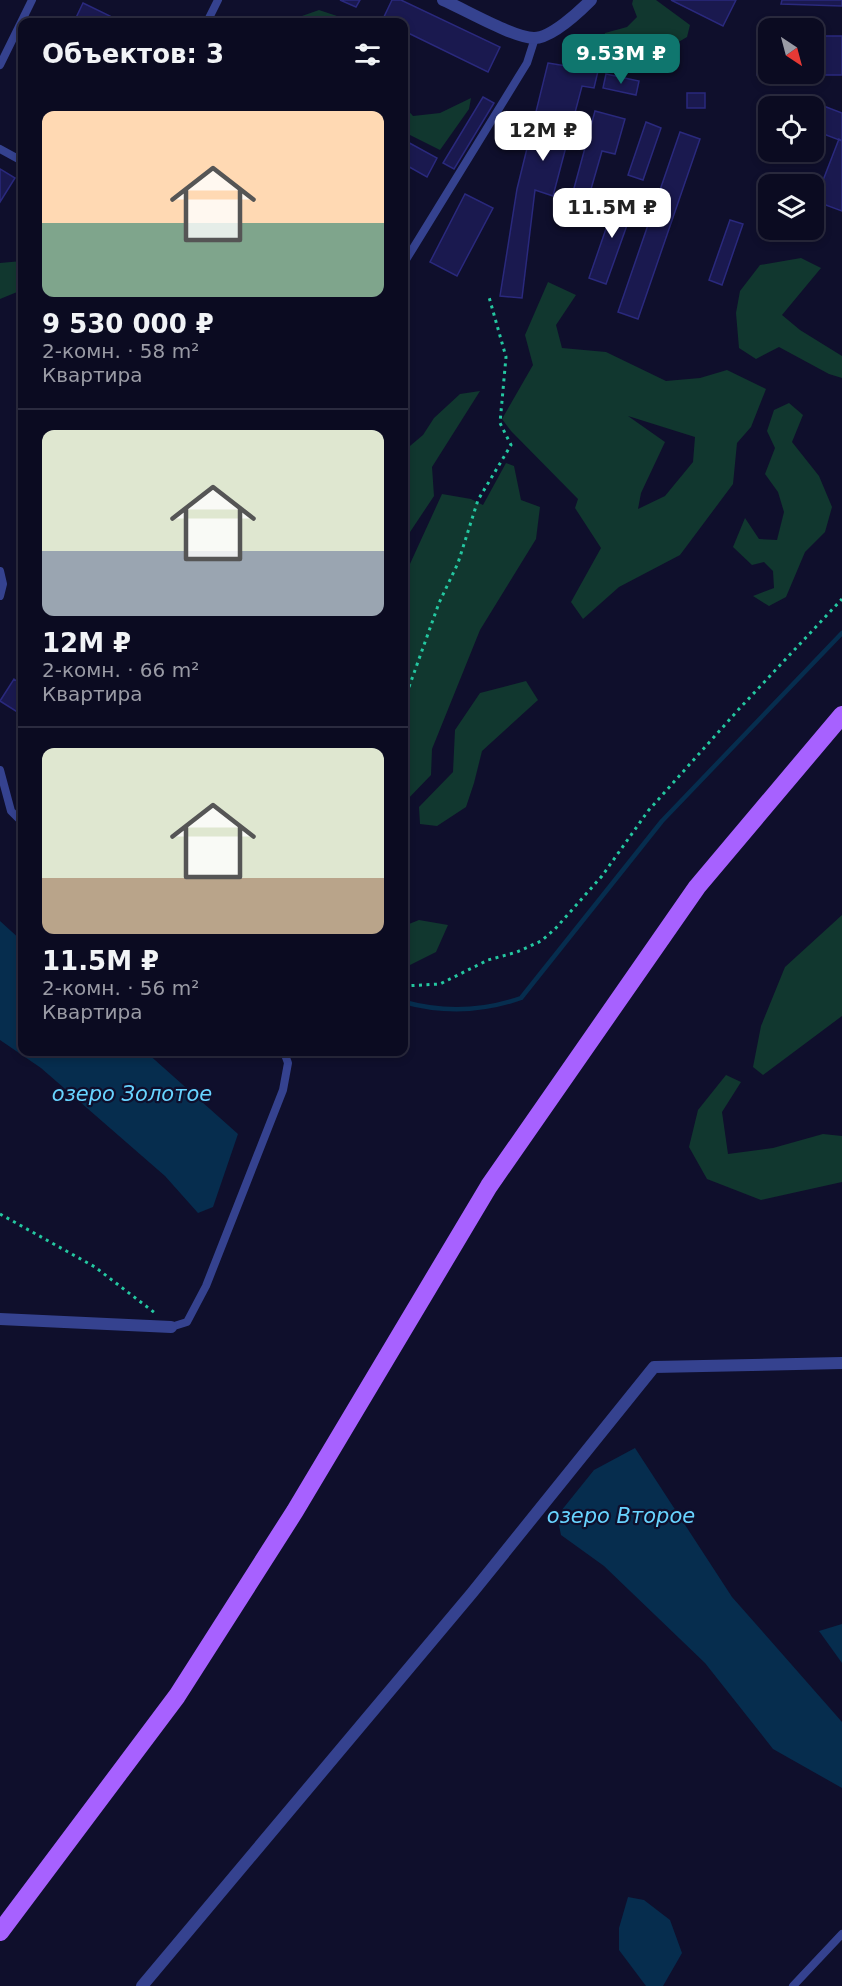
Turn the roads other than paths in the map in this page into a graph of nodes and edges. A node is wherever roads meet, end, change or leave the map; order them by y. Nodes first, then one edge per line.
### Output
1 (32, 0) edge
2 (218, 0) edge
3 (443, 0) edge
4 (591, 0) edge
5 (23, 18) edge
6 (209, 18) edge
7 (18, 28) edge
8 (535, 38) junction
9 (0, 65) edge
10 (0, 149) edge
11 (18, 159) edge
12 (408, 256) edge
13 (0, 571) edge
14 (0, 596) edge
15 (842, 715) edge
16 (0, 770) edge
17 (18, 818) edge
18 (285, 1056) edge
19 (0, 1319) edge
20 (171, 1327) joint
21 (842, 1363) edge
22 (0, 1932) edge
23 (842, 1934) edge
24 (142, 1986) edge
25 (793, 1986) edge

1 - 5 lane
2 - 6 lane
3 - 8 street
4 - 8 street
7 - 9 lane
8 - 12 lane
10 - 11 lane
13 - 14 lane
15 - 22 main road
16 - 17 lane
18 - 20 lane
19 - 20 street
21 - 24 street
23 - 25 lane

